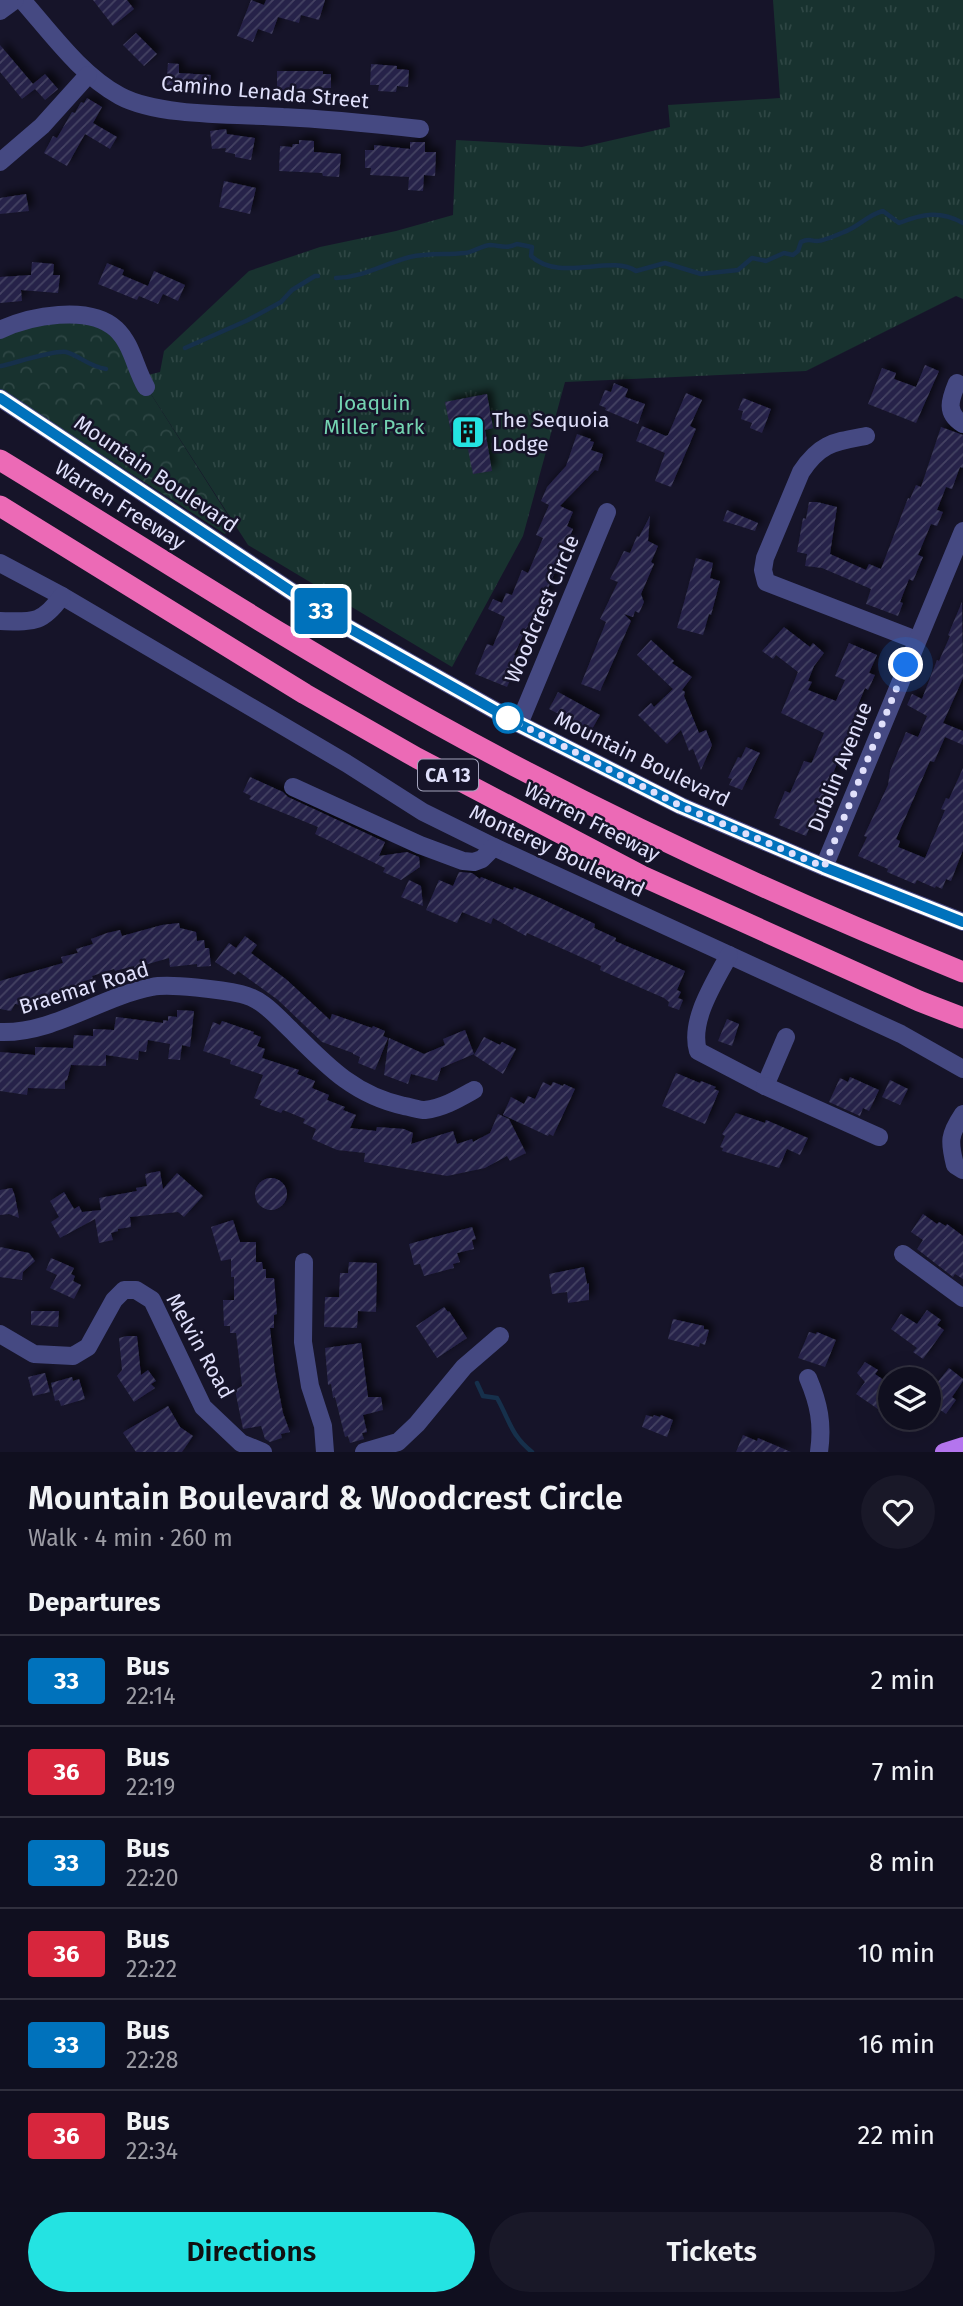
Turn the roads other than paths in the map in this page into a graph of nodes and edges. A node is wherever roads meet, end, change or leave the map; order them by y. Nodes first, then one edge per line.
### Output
1 (15, 0) edge
2 (22, 0) edge
3 (0, 10) edge
4 (88, 75) junction
5 (420, 129) dead end
6 (0, 162) edge
7 (0, 330) edge
8 (957, 383) dead end
9 (146, 387) dead end
10 (0, 398) edge
11 (963, 424) edge
12 (866, 436) dead end
13 (0, 460) edge
14 (0, 506) edge
15 (607, 512) dead end
16 (963, 531) edge
17 (0, 563) edge
18 (62, 596) junction
19 (0, 621) edge
20 (916, 640) junction
21 (519, 724) junction
22 (293, 787) dead end
23 (494, 847) junction
24 (824, 867) junction
25 (962, 920) edge
26 (892, 943) junction
27 (729, 955) junction
28 (963, 965) edge
29 (963, 972) edge
30 (919, 1001) junction
31 (963, 1018) edge
32 (0, 1032) edge
33 (963, 1033) edge
34 (786, 1037) dead end
35 (963, 1069) edge
36 (765, 1086) junction
37 (474, 1090) dead end
38 (963, 1114) edge
39 (879, 1137) dead end
40 (960, 1166) edge
41 (903, 1254) dead end
42 (304, 1262) dead end
43 (963, 1298) edge
44 (0, 1334) edge
45 (500, 1336) dead end
46 (808, 1378) dead end
47 (963, 1446) edge
48 (262, 1452) edge
49 (325, 1452) edge
50 (364, 1452) edge
51 (819, 1452) edge
52 (944, 1452) edge

1 - 3 street
2 - 4 street, Camino Lenada Street
4 - 5 street, Camino Lenada Street
4 - 6 street
7 - 9 street
8 - 11 street
10 - 21 street, Mountain Boulevard
12 - 20 street
13 - 26 highway, Warren Freeway / CA 13
14 - 30 highway, Warren Freeway / CA 13
15 - 21 street, Woodcrest Circle
16 - 20 street, Dublin Avenue
17 - 18 street, Monterey Boulevard
18 - 19 street
18 - 23 street, Monterey Boulevard
20 - 24 street, Dublin Avenue
21 - 24 street, Mountain Boulevard
22 - 23 street
23 - 27 street, Monterey Boulevard
24 - 25 street, Mountain Boulevard
26 - 28 highway
26 - 29 highway, Warren Freeway / CA 13
27 - 35 street, Monterey Boulevard
27 - 36 street
30 - 31 highway, Warren Freeway / CA 13
30 - 33 highway
32 - 37 street, Braemar Road
34 - 36 street
36 - 39 street
38 - 40 street
41 - 43 street
42 - 49 street
44 - 48 street, Melvin Road
45 - 50 street
46 - 51 street
47 - 52 main road

